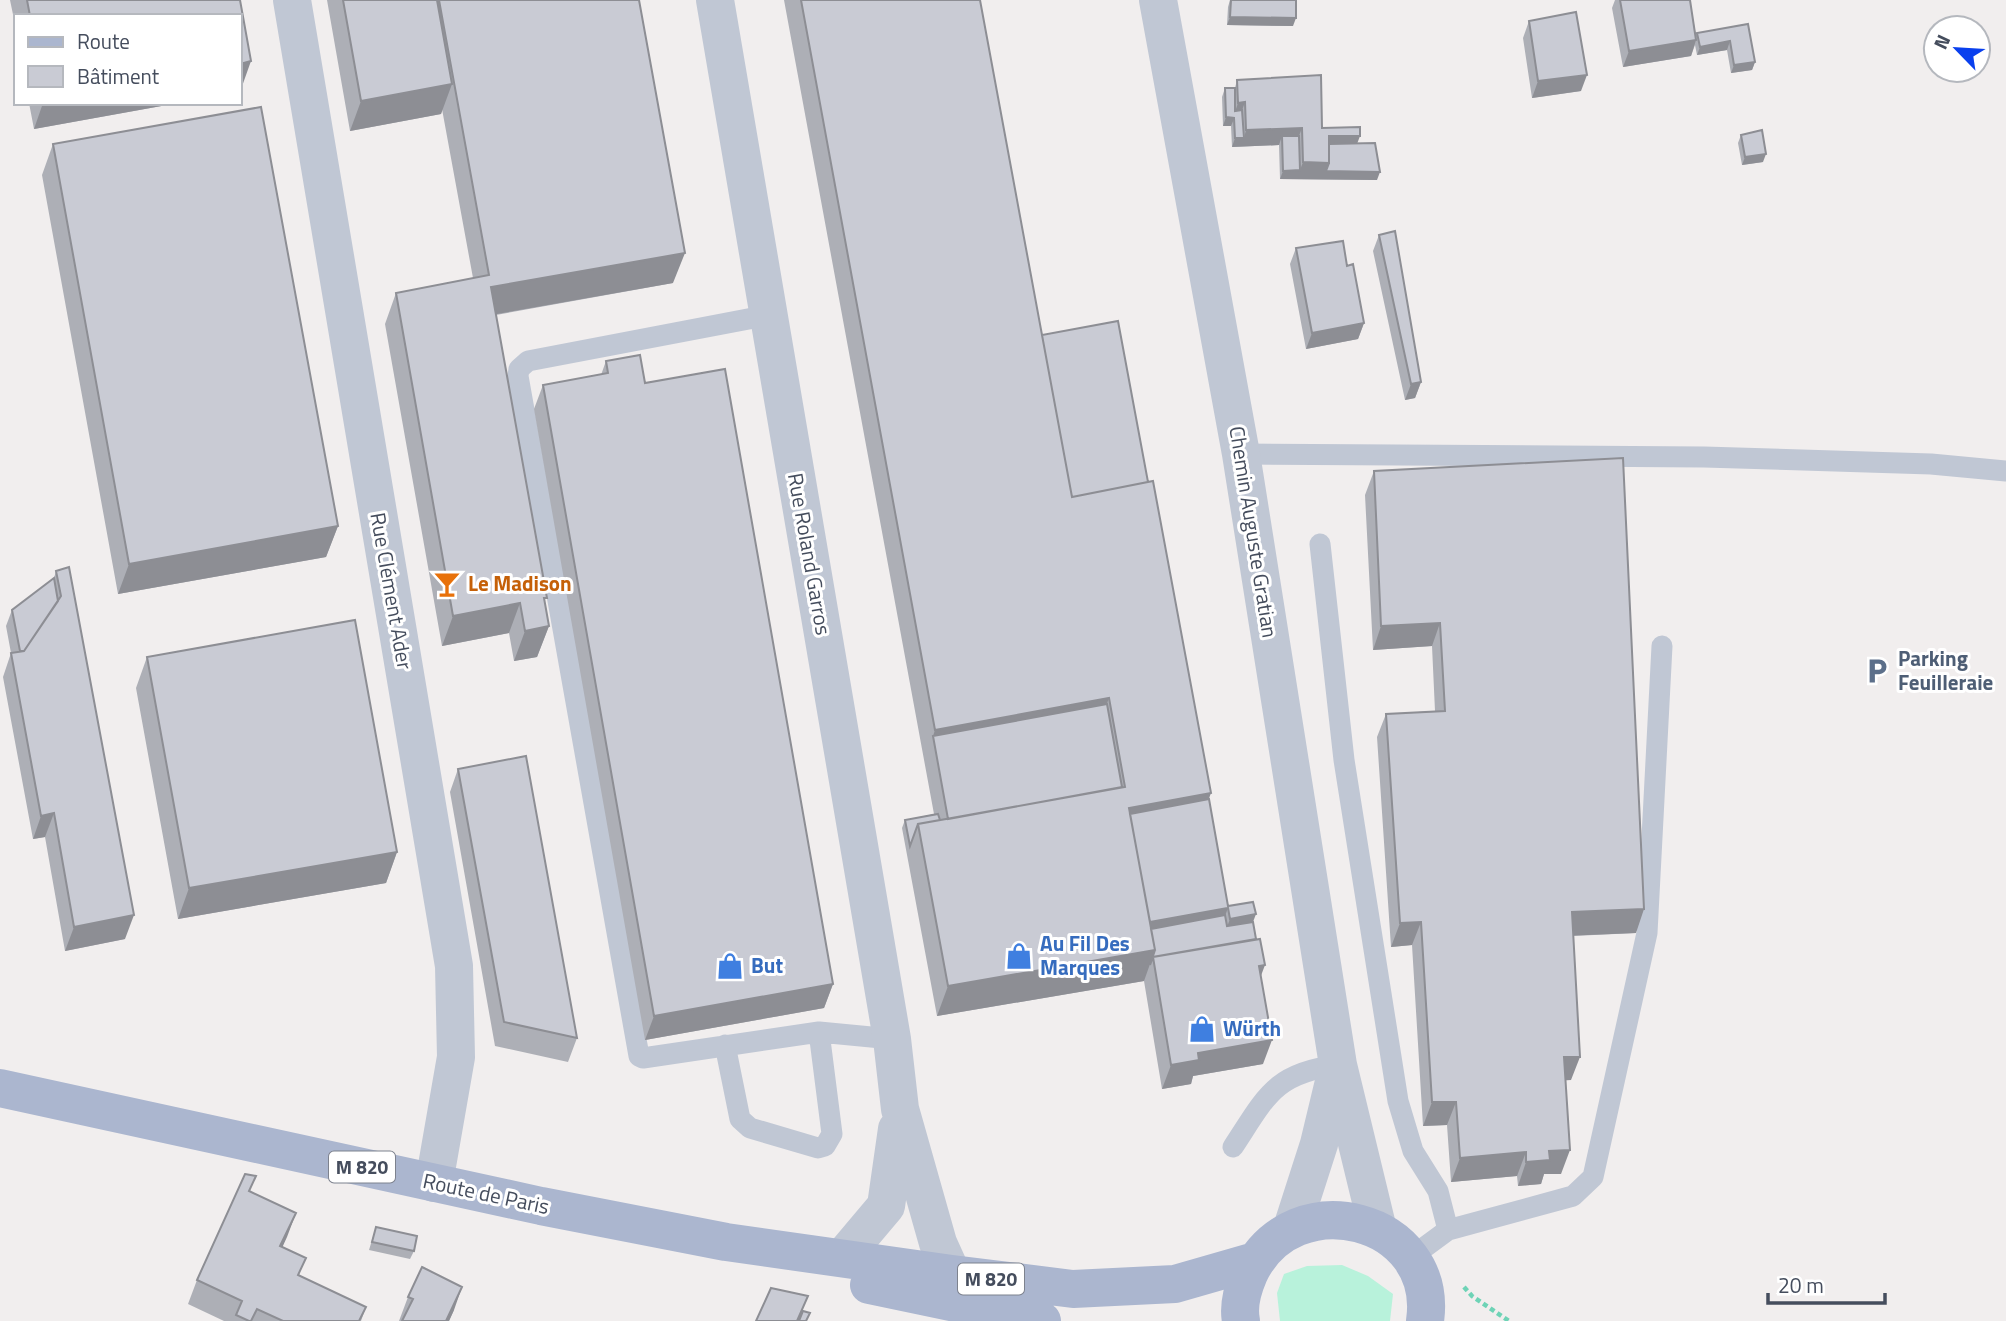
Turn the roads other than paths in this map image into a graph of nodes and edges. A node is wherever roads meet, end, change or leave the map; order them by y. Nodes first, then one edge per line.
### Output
1 (292, 0) edge
2 (715, 0) edge
3 (1158, 0) edge
4 (769, 315) junction
5 (1241, 454) junction
6 (2006, 471) edge
7 (1320, 544) dead end
8 (1662, 646) dead end
9 (819, 1032) junction
10 (892, 1039) junction
11 (725, 1045) junction
12 (1338, 1065) junction
13 (0, 1088) edge
14 (900, 1110) junction
15 (1233, 1147) dead end
16 (434, 1183) junction
17 (1292, 1228) junction
18 (1378, 1230) junction
19 (1448, 1230) junction
20 (726, 1241) junction
21 (843, 1257) junction
22 (1255, 1261) junction
23 (952, 1273) junction
24 (1420, 1290) edge
25 (1042, 1321) edge
26 (1241, 1321) edge
27 (1456, 1321) edge

1 - 16 street, Rue Clément Ader
2 - 4 street, Rue Roland Garros
3 - 5 street, Chemin Auguste Gratian
4 - 10 street, Rue Roland Garros
4 - 11 lane
5 - 6 lane
5 - 12 street, Chemin Auguste Gratian
7 - 19 lane
8 - 19 lane
9 - 10 lane
9 - 11 lane
9 - 11 lane
10 - 14 street, Rue Roland Garros
12 - 15 lane
12 - 17 street, Chemin Auguste Gratian
12 - 18 street, Chemin Auguste Gratian
13 - 16 main road, Route de Paris / M 820
14 - 21 street, Rue Roland Garros
14 - 23 street, Rue Roland Garros
16 - 20 main road, Route de Paris / M 820
17 - 18 main road, Route de Paris / M 820
17 - 22 main road, Route de Paris / M 820
18 - 24 main road, Route de Paris / M 820
19 - 24 lane
20 - 21 main road, Route de Paris / M 820
20 - 25 main road, Route de Paris / M 820
21 - 23 main road, Route de Paris / M 820
22 - 23 main road, Route de Paris / M 820
22 - 26 main road, Route de Paris / M 820
24 - 27 main road, Route de Paris / M 820

